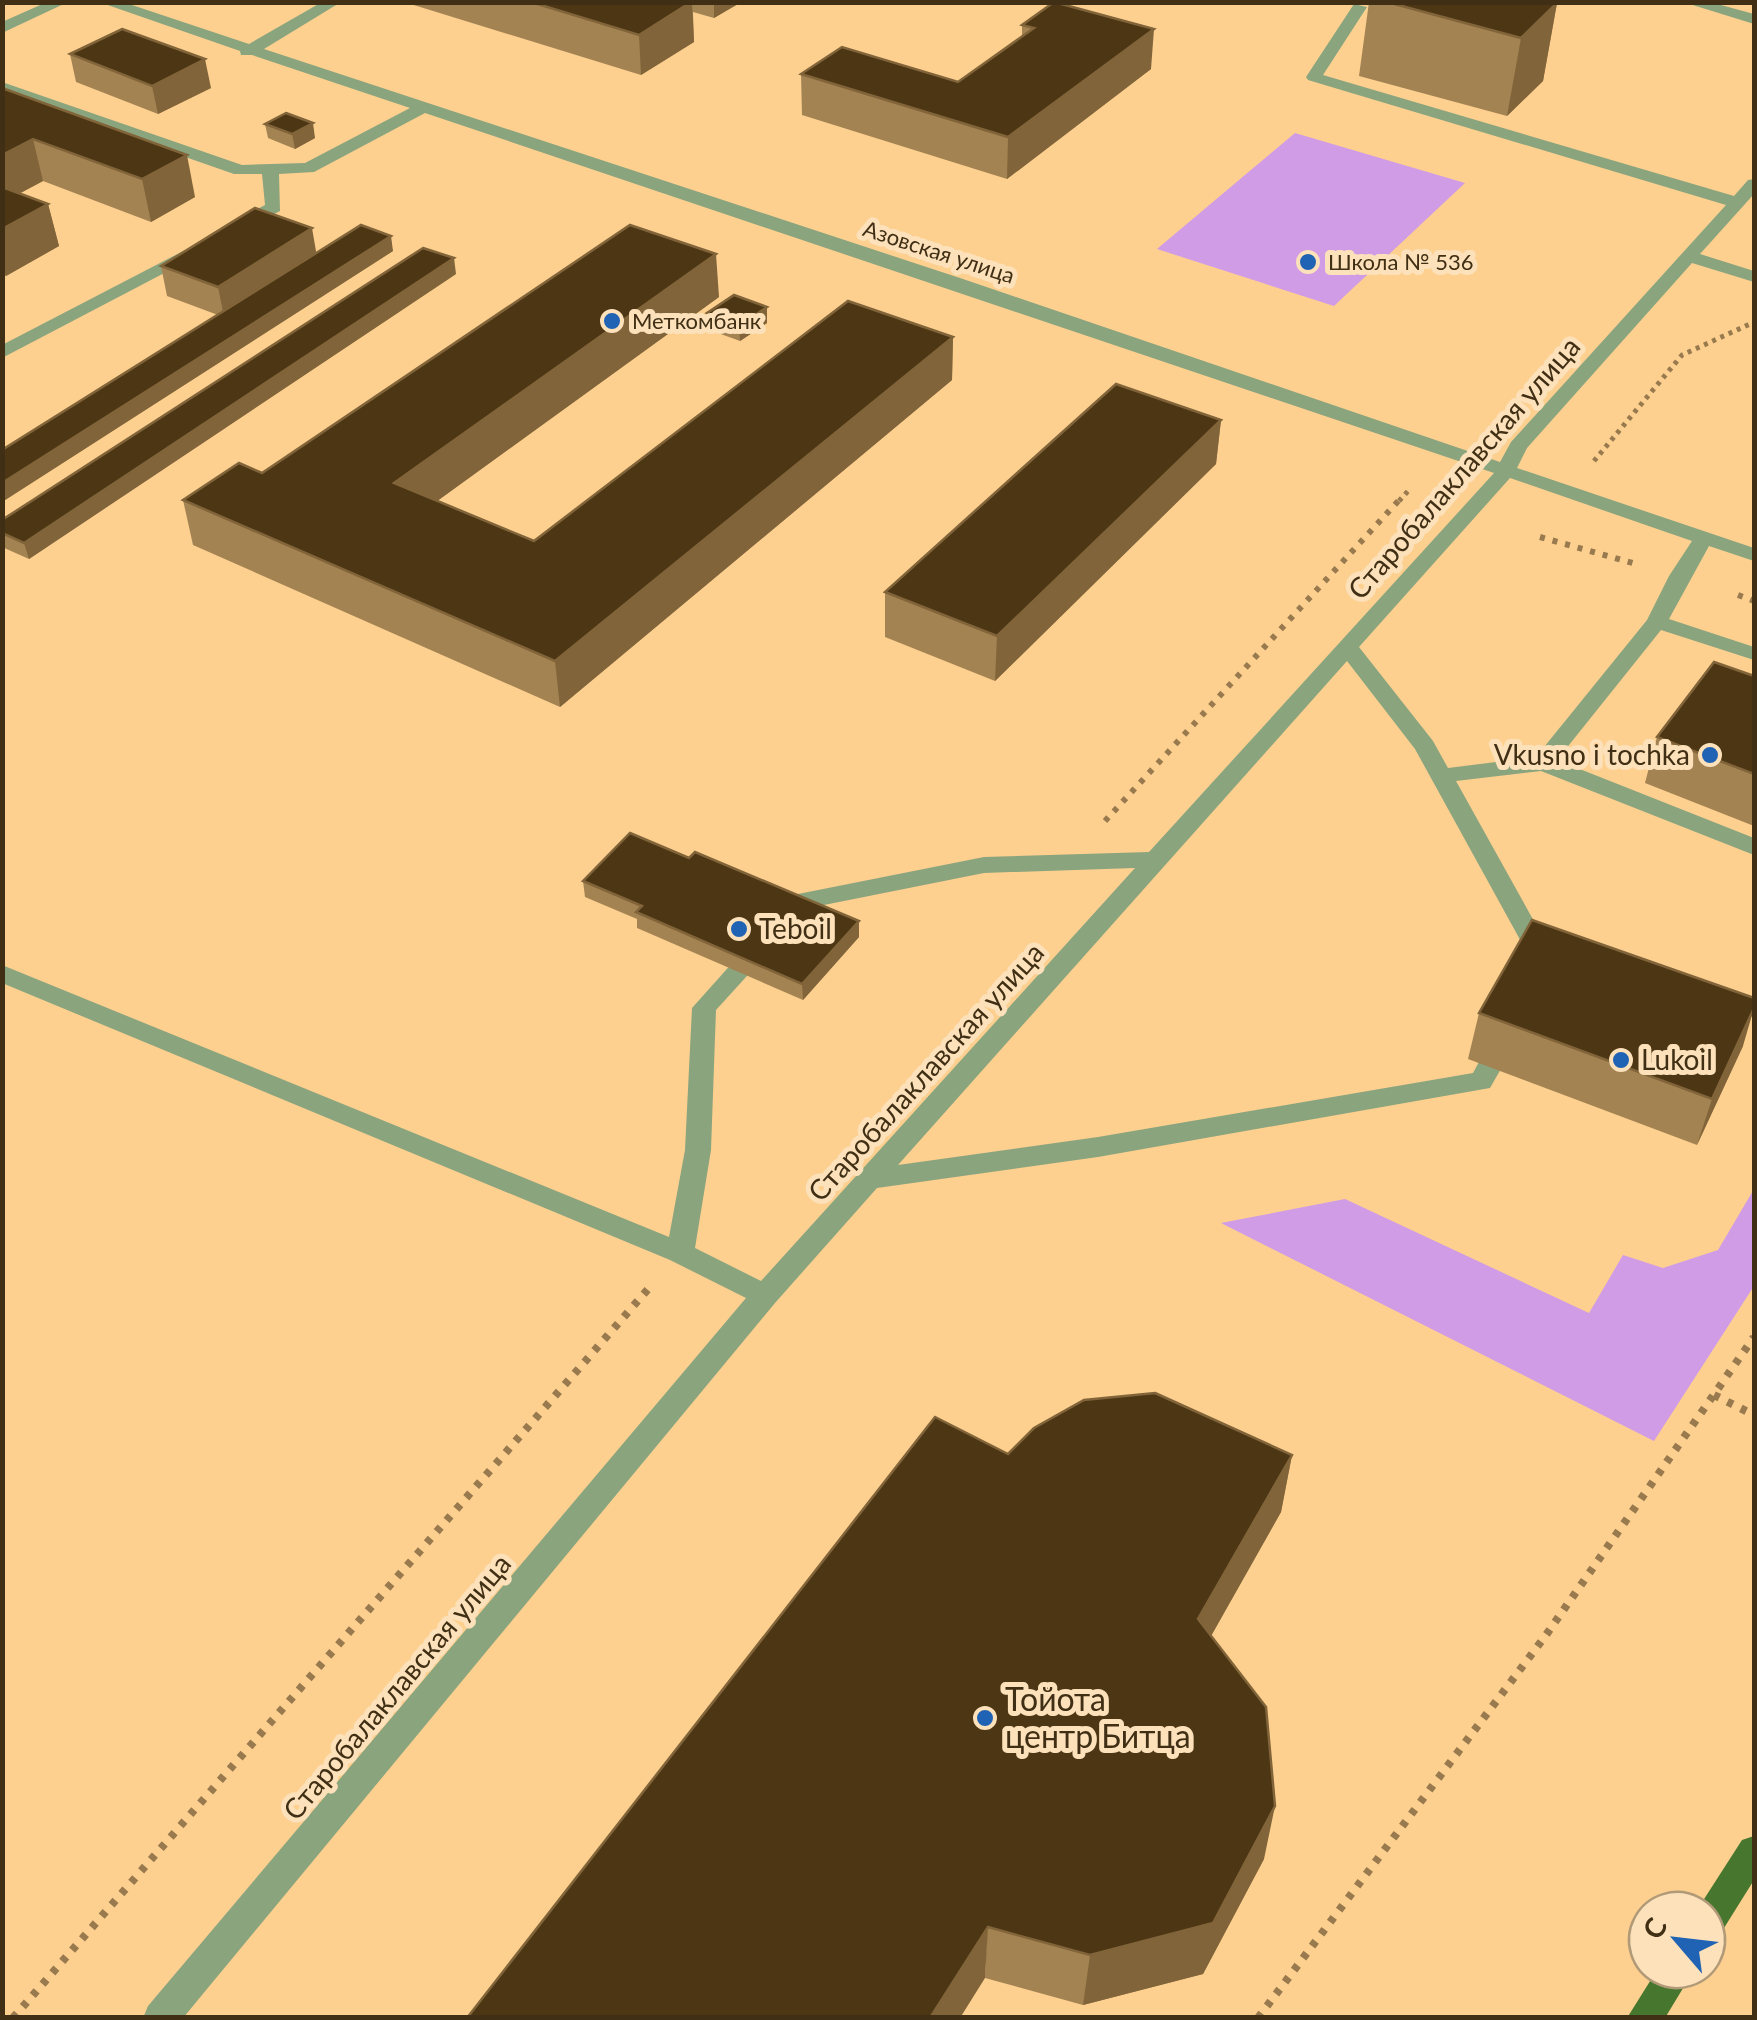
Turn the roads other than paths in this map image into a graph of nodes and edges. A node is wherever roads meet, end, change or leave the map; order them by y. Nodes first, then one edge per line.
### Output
1 (61, 2) edge
2 (106, 2) edge
3 (334, 2) edge
4 (1690, 2) edge
5 (1360, 7) dead end
6 (1754, 19) edge
7 (2, 28) edge
8 (247, 52) junction
9 (2, 87) edge
10 (422, 108) junction
11 (270, 169) junction
12 (1746, 194) edge
13 (1690, 257) junction
14 (1754, 276) edge
15 (2, 353) edge
16 (1505, 472) junction
17 (1704, 538) junction
18 (1754, 555) edge
19 (1657, 622) junction
20 (1348, 647) junction
21 (1754, 654) edge
22 (1543, 764) junction
23 (1442, 776) junction
24 (1754, 847) edge
25 (1157, 860) junction
26 (2, 973) edge
27 (1539, 973) edge
28 (1489, 1067) dead end
29 (870, 1178) junction
30 (680, 1254) junction
31 (765, 1294) junction
32 (1754, 1851) edge
33 (1727, 1894) edge
34 (1663, 1990) edge
35 (160, 2018) edge
36 (1644, 2018) edge

1 - 7 street
2 - 8 street, Азовская улица
3 - 8 street
4 - 6 street
5 - 12 street
8 - 10 street, Азовская улица
9 - 11 street
10 - 11 street
10 - 16 street, Азовская улица
11 - 15 street
12 - 13 street, Старобалаклавская улица
13 - 14 street
13 - 16 street, Старобалаклавская улица
16 - 17 street, Азовская улица
16 - 20 street, Старобалаклавская улица
17 - 18 street, Азовская улица
17 - 19 street
19 - 21 street
19 - 22 street
20 - 23 street
20 - 25 street, Старобалаклавская улица
22 - 23 street
22 - 24 street
23 - 27 street
25 - 29 street, Старобалаклавская улица
25 - 30 street
26 - 30 street
28 - 29 street
29 - 31 street, Старобалаклавская улица
30 - 31 street
31 - 35 street, Старобалаклавская улица
32 - 33 main road
34 - 36 main road

